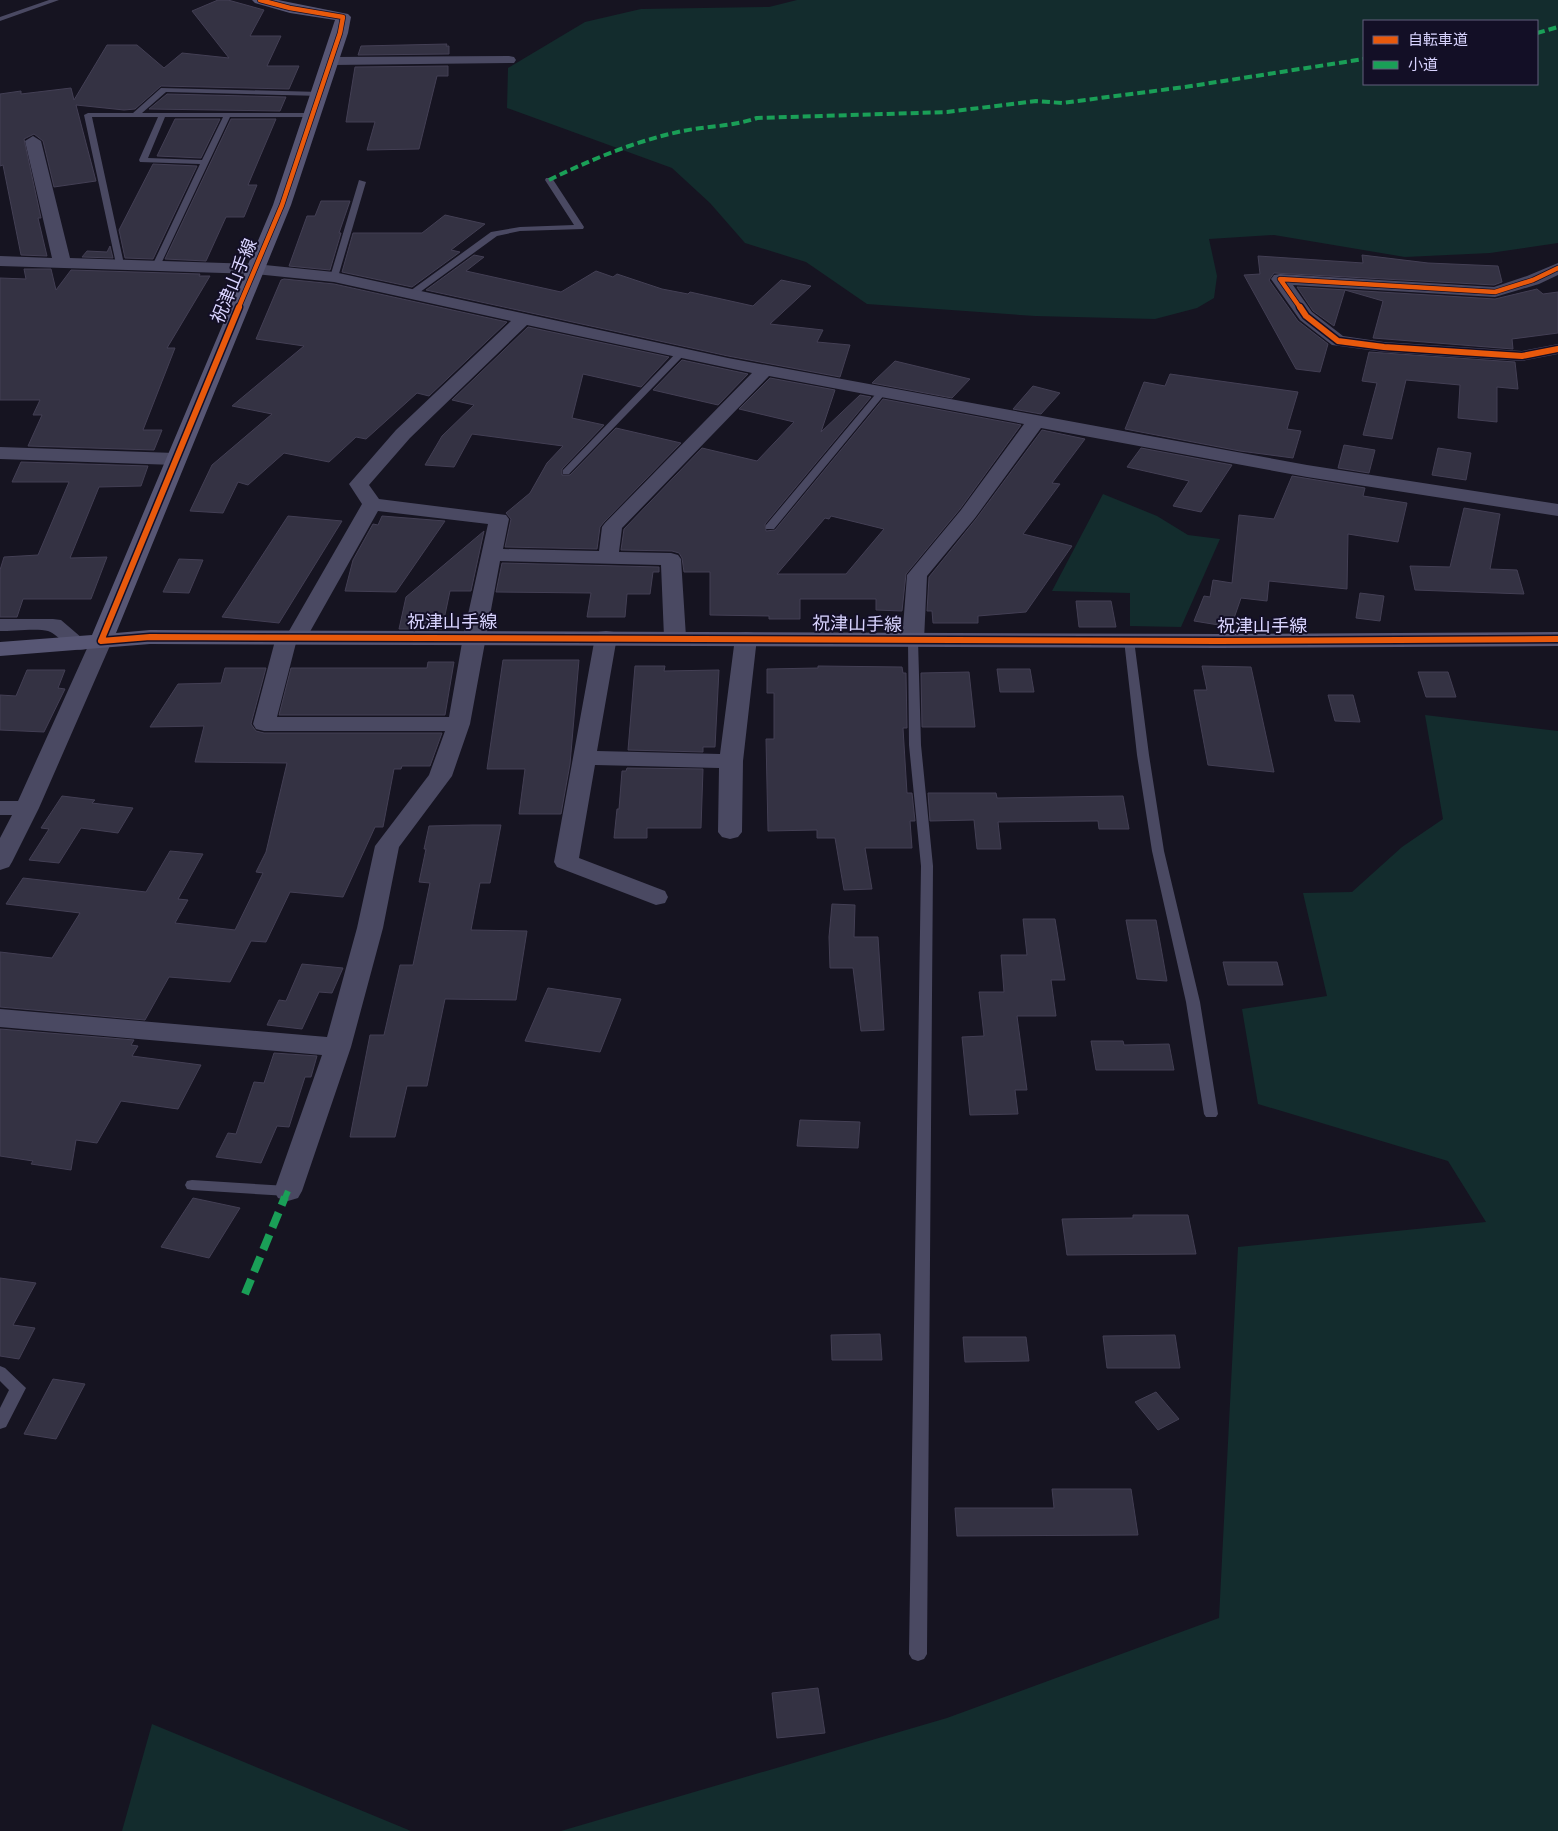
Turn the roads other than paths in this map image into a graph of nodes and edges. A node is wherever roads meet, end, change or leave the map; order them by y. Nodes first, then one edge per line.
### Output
1 (56, 0) edge
2 (260, 0) edge
3 (0, 19) edge
4 (332, 60) junction
5 (509, 60) dead end
6 (321, 94) junction
7 (136, 114) junction
8 (163, 114) junction
9 (228, 114) junction
10 (313, 115) junction
11 (33, 141) dead end
12 (205, 162) junction
13 (549, 180) dead end
14 (362, 182) dead end
15 (0, 261) edge
16 (62, 262) junction
17 (120, 264) junction
18 (156, 266) junction
19 (1558, 268) edge
20 (255, 269) junction
21 (334, 278) junction
22 (414, 293) junction
23 (522, 320) junction
24 (1558, 349) edge
25 (681, 353) junction
26 (765, 370) junction
27 (882, 392) junction
28 (1036, 422) junction
29 (0, 453) edge
30 (175, 459) junction
31 (566, 472) dead end
32 (372, 504) junction
33 (1558, 510) edge
34 (770, 527) dead end
35 (491, 555) junction
36 (608, 558) junction
37 (0, 625) edge
38 (291, 637) junction
39 (474, 637) junction
40 (606, 637) junction
41 (676, 637) junction
42 (746, 638) junction
43 (1558, 639) edge
44 (913, 640) junction
45 (1129, 640) junction
46 (90, 643) junction
47 (0, 650) edge
48 (459, 724) junction
49 (585, 758) junction
50 (731, 761) junction
51 (0, 808) edge
52 (28, 808) junction
53 (730, 832) dead end
54 (0, 862) edge
55 (656, 897) dead end
56 (0, 1018) edge
57 (338, 1047) junction
58 (1211, 1114) dead end
59 (192, 1185) dead end
60 (288, 1191) joint
61 (0, 1372) edge
62 (0, 1423) edge
63 (918, 1654) dead end

1 - 3 lane
2 - 4 street, 祝津山手線
4 - 5 street
4 - 6 street, 祝津山手線
6 - 7 lane
6 - 10 street, 祝津山手線
7 - 8 lane
7 - 17 lane
8 - 9 lane
8 - 12 lane
9 - 10 lane
9 - 12 lane
10 - 20 street, 祝津山手線
11 - 16 street
12 - 18 lane
13 - 22 lane
14 - 21 lane
15 - 16 street
16 - 17 street
17 - 18 street
18 - 20 street
19 - 24 street
20 - 21 street
20 - 30 street, 祝津山手線
21 - 22 street
22 - 23 street
23 - 25 street
23 - 32 street
25 - 26 street
25 - 31 lane
26 - 27 street
26 - 36 street
27 - 28 street
27 - 34 lane
28 - 33 street
28 - 44 street
29 - 30 street
30 - 46 street, 祝津山手線
32 - 35 street
32 - 38 street
35 - 36 street
35 - 39 street
36 - 41 street
37 - 46 street
38 - 39 street, 祝津山手線
38 - 46 street, 祝津山手線
38 - 48 street
39 - 40 street, 祝津山手線
39 - 48 street
40 - 41 street, 祝津山手線
40 - 49 street
41 - 42 street, 祝津山手線
42 - 44 street, 祝津山手線
42 - 50 street
43 - 45 street, 祝津山手線
44 - 45 street, 祝津山手線
44 - 63 lane
45 - 58 lane
46 - 47 street
46 - 52 street
48 - 57 street
49 - 50 street
49 - 55 street
50 - 53 street
51 - 52 street
52 - 54 street
56 - 57 street
57 - 60 street
59 - 60 lane
61 - 62 lane

